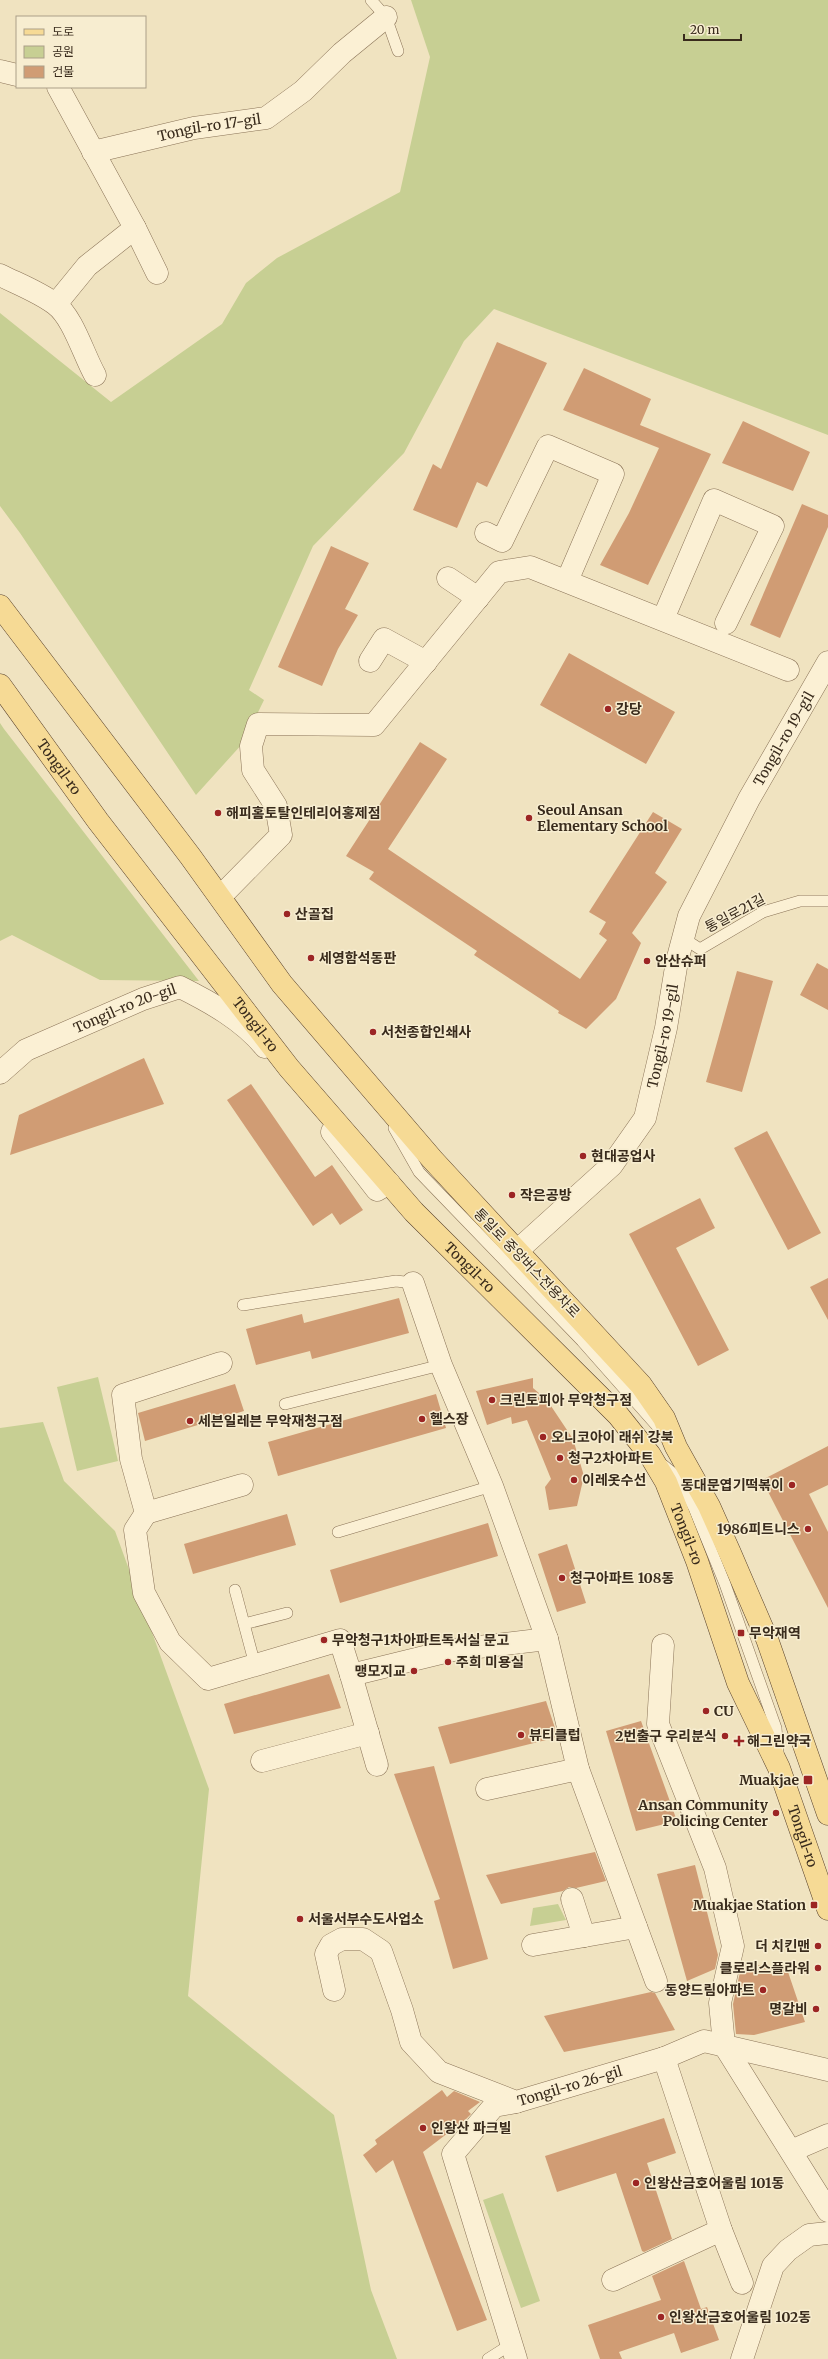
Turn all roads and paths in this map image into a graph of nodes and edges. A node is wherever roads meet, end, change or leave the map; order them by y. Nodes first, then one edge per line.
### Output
1 (371, 0) edge
2 (386, 17) junction
3 (398, 51) dead end
4 (0, 71) edge
5 (16, 75) edge
6 (59, 88) edge
7 (93, 152) junction
8 (135, 228) junction
9 (156, 273) dead end
10 (0, 275) edge
11 (56, 304) junction
12 (95, 376) dead end
13 (486, 533) dead end
14 (448, 578) dead end
15 (567, 581) junction
16 (478, 598) junction
17 (0, 606) edge
18 (663, 619) junction
19 (726, 622) dead end
20 (370, 662) dead end
21 (426, 662) junction
22 (828, 662) edge
23 (788, 670) dead end
24 (0, 685) edge
25 (220, 897) junction
26 (828, 901) edge
27 (684, 938) junction
28 (0, 1073) edge
29 (373, 1089) junction
30 (389, 1183) junction
31 (518, 1250) junction
32 (413, 1283) joint
33 (243, 1305) dead end
34 (221, 1363) dead end
35 (441, 1365) junction
36 (285, 1404) dead end
37 (676, 1447) junction
38 (242, 1485) dead end
39 (492, 1486) junction
40 (146, 1513) junction
41 (338, 1532) dead end
42 (235, 1590) dead end
43 (286, 1613) dead end
44 (244, 1624) junction
45 (548, 1639) junction
46 (663, 1645) dead end
47 (255, 1665) junction
48 (351, 1675) junction
49 (368, 1733) junction
50 (262, 1761) dead end
51 (378, 1765) dead end
52 (578, 1769) junction
53 (487, 1789) dead end
54 (828, 1814) edge
55 (572, 1899) dead end
56 (828, 1909) edge
57 (636, 1927) junction
58 (584, 1936) junction
59 (533, 1945) dead end
60 (656, 1981) dead end
61 (334, 1990) dead end
62 (724, 2045) junction
63 (664, 2058) junction
64 (828, 2070) edge
65 (516, 2102) junction
66 (828, 2135) edge
67 (791, 2151) junction
68 (828, 2211) edge
69 (721, 2230) junction
70 (828, 2233) edge
71 (613, 2280) dead end
72 (742, 2283) dead end
73 (513, 2352) edge
74 (743, 2358) edge
75 (488, 2359) edge

1 - 2 lane
2 - 3 lane
2 - 7 street, Tongil-ro 17-gil
4 - 5 street
6 - 7 street
7 - 8 street
8 - 9 street
8 - 11 street
10 - 11 street
11 - 12 street
13 - 15 street
14 - 16 street
15 - 16 street
15 - 18 street
16 - 21 street
17 - 25 main road, Tongil-ro
18 - 19 street
18 - 23 street
20 - 21 street
21 - 25 street
22 - 27 street, Tongil-ro 19-gil
24 - 30 main road, Tongil-ro
25 - 29 main road, Tongil-ro
26 - 27 lane, 통일로21길
27 - 31 street, Tongil-ro 19-gil
28 - 30 street, Tongil-ro 20-gil
29 - 31 main road, Tongil-ro
29 - 37 lane, 통일로 중앙버스전용차로
30 - 56 main road, Tongil-ro
31 - 37 main road, Tongil-ro
32 - 33 lane
32 - 35 street
34 - 40 street
35 - 36 lane
35 - 39 street
37 - 54 main road, Tongil-ro
38 - 40 street
39 - 41 lane
39 - 45 street
40 - 47 street
42 - 44 lane
43 - 44 lane
44 - 47 lane
45 - 48 street
45 - 52 street
46 - 62 street
47 - 48 street
48 - 49 street
49 - 50 street
49 - 51 street
52 - 53 street
52 - 57 street
55 - 58 street
57 - 58 street
57 - 60 street
58 - 59 street
61 - 65 street, Tongil-ro 26-gil
62 - 63 street, Tongil-ro 26-gil
62 - 64 street, Tongil-ro 26-gil
62 - 67 street
63 - 65 street, Tongil-ro 26-gil
63 - 69 street
65 - 73 street
66 - 67 street
67 - 68 street
69 - 71 street
69 - 72 street
70 - 74 street
73 - 75 lane

